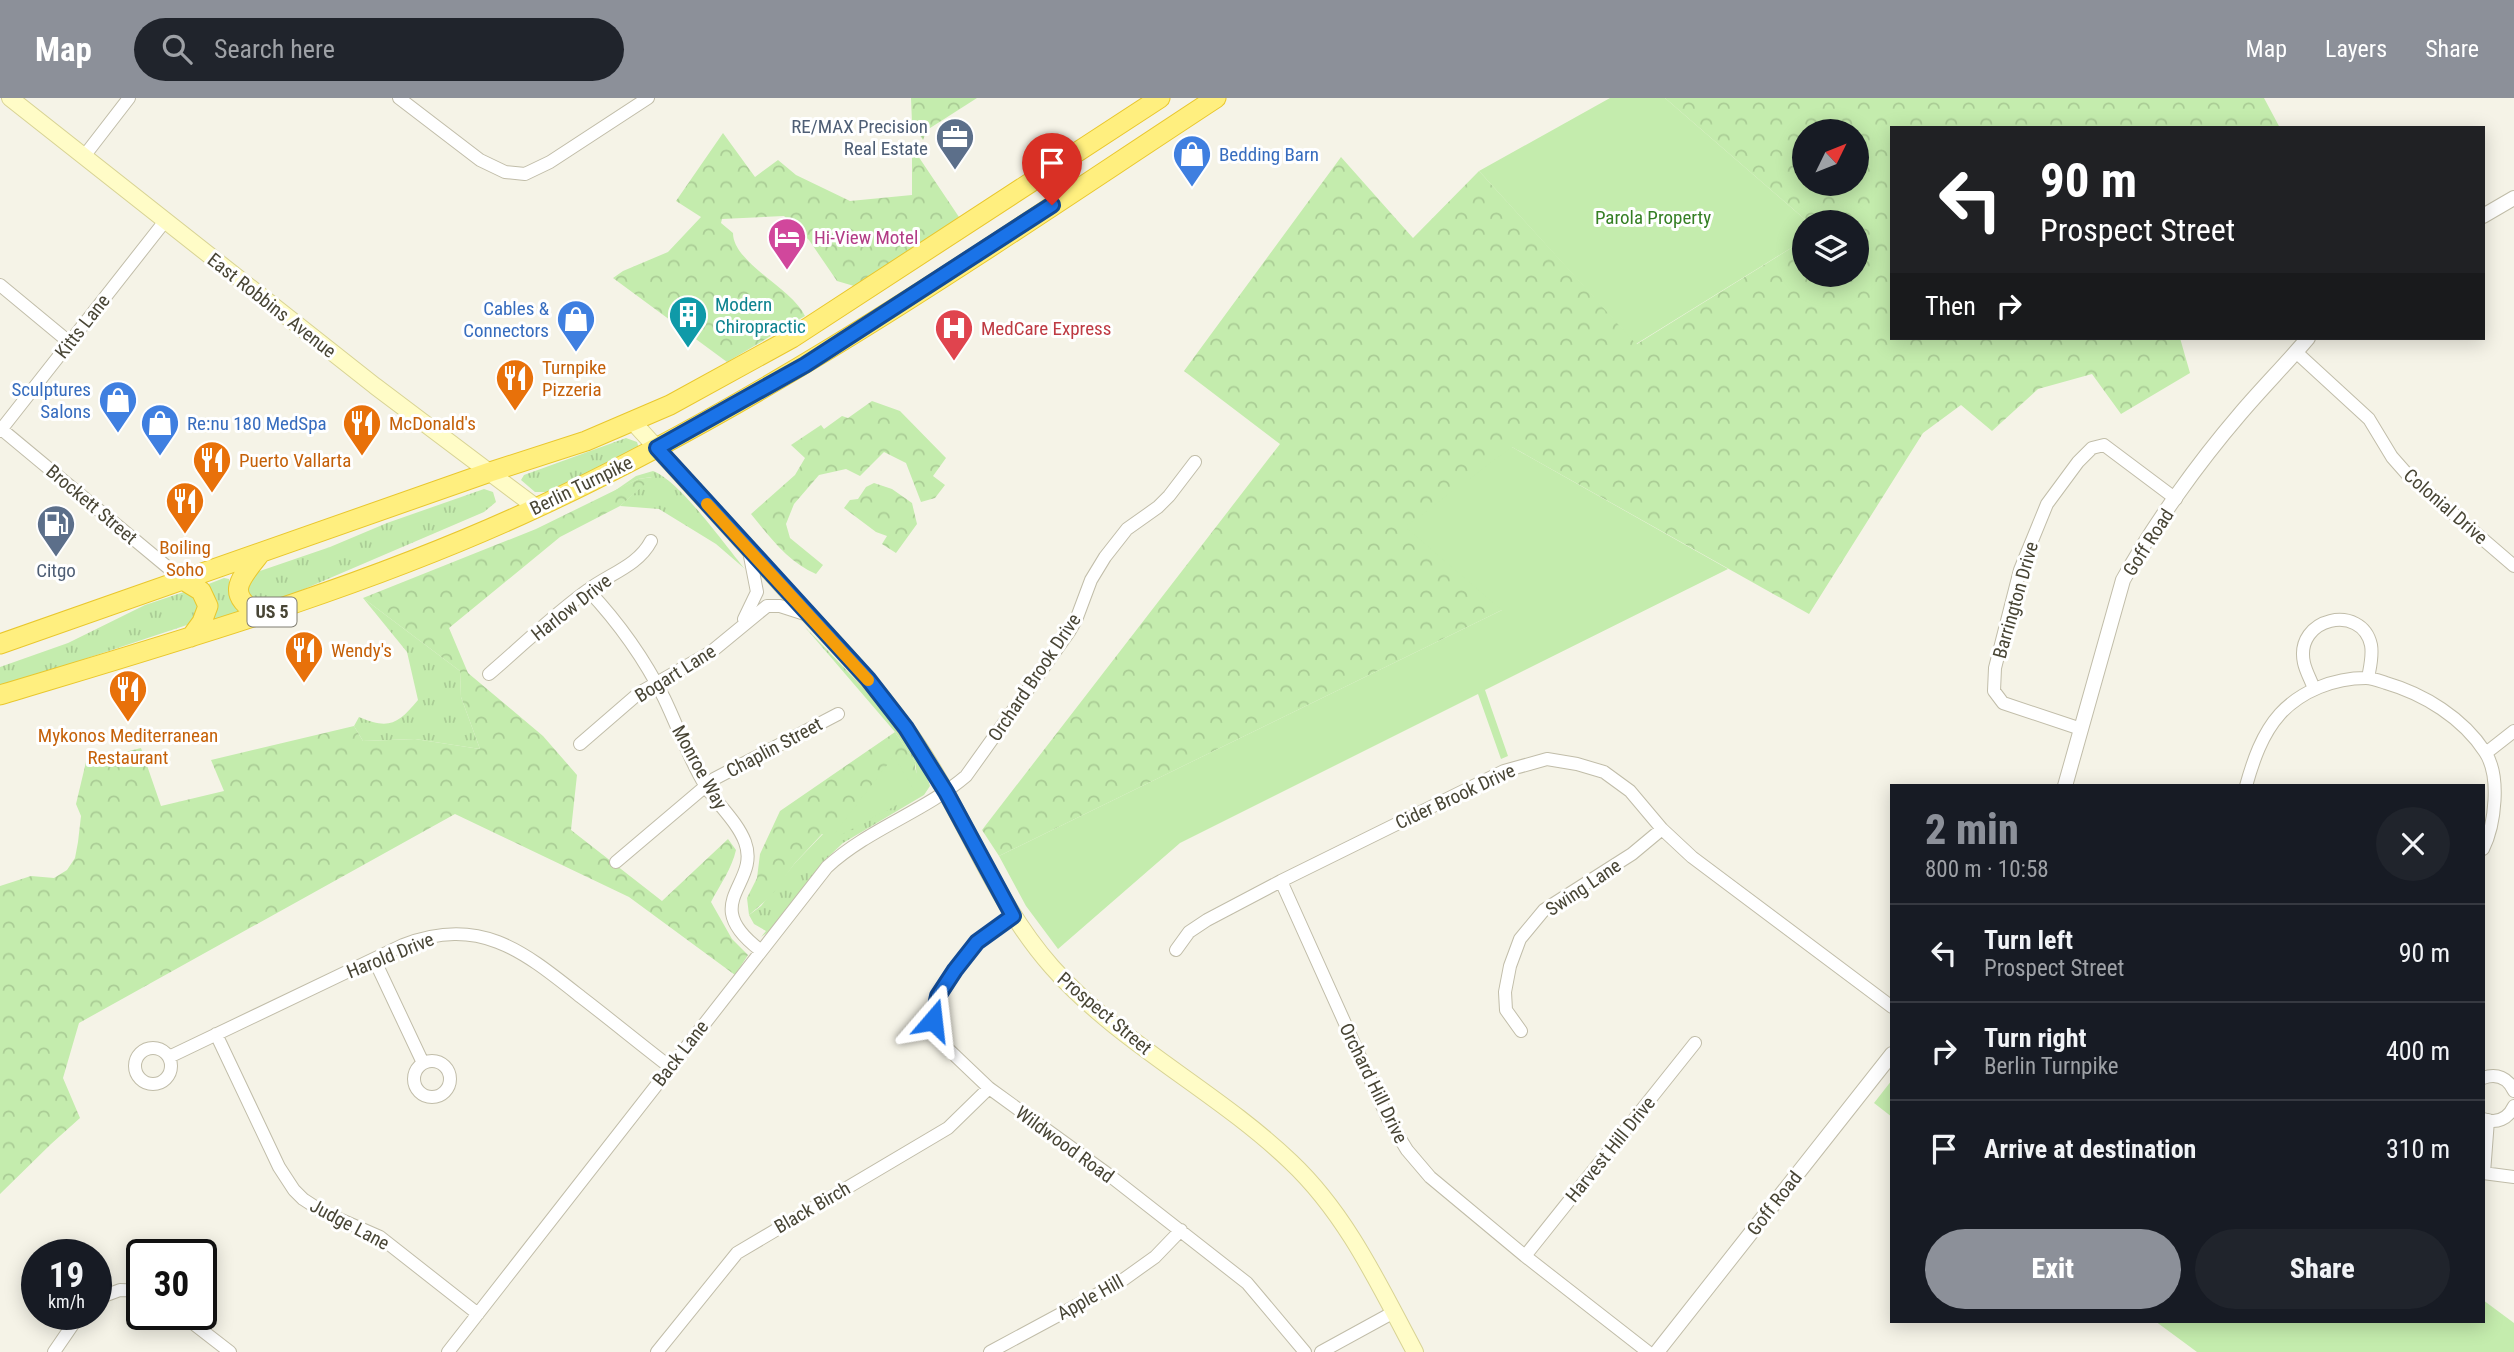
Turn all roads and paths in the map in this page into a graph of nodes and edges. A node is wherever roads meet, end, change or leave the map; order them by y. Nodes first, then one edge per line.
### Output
1 (10, 98) edge
2 (129, 98) edge
3 (399, 98) edge
4 (648, 98) edge
5 (1160, 98) edge
6 (1216, 98) edge
7 (85, 155) junction
8 (2514, 198) edge
9 (2485, 215) edge
10 (165, 221) junction
11 (969, 222) junction
12 (987, 248) junction
13 (0, 285) edge
14 (2306, 340) edge
15 (69, 342) junction
16 (2296, 352) junction
17 (633, 422) junction
18 (1, 430) edge
19 (657, 448) junction
20 (1195, 463) dead end
21 (490, 472) junction
22 (2176, 499) junction
23 (537, 508) junction
24 (651, 541) dead end
25 (749, 549) junction
26 (260, 553) junction
27 (2514, 566) edge
28 (183, 580) junction
29 (588, 590) junction
30 (261, 615) junction
31 (810, 616) junction
32 (739, 629) junction
33 (26, 635) junction
34 (191, 637) junction
35 (0, 644) edge
36 (0, 657) edge
37 (489, 674) dead end
38 (2368, 678) junction
39 (655, 682) junction
40 (2314, 688) junction
41 (0, 695) edge
42 (838, 714) dead end
43 (2081, 729) junction
44 (2514, 731) edge
45 (580, 744) dead end
46 (2486, 753) junction
47 (2066, 784) edge
48 (2247, 784) edge
49 (705, 785) junction
50 (946, 792) junction
51 (1662, 829) junction
52 (2485, 845) edge
53 (616, 862) dead end
54 (1280, 881) junction
55 (1013, 916) junction
56 (760, 950) junction
57 (1176, 950) dead end
58 (374, 959) junction
59 (1890, 1006) edge
60 (1521, 1031) dead end
61 (216, 1034) junction
62 (1695, 1043) dead end
63 (169, 1057) dead end
64 (1890, 1057) edge
65 (423, 1063) dead end
66 (670, 1067) junction
67 (2485, 1078) edge
68 (989, 1088) junction
69 (2514, 1091) edge
70 (2514, 1106) edge
71 (2486, 1119) edge
72 (2485, 1146) edge
73 (2485, 1173) edge
74 (2514, 1177) edge
75 (1181, 1230) junction
76 (1525, 1256) junction
77 (1394, 1312) junction
78 (478, 1314) junction
79 (69, 1330) edge
80 (202, 1330) edge
81 (54, 1352) edge
82 (230, 1352) edge
83 (448, 1352) edge
84 (657, 1352) edge
85 (990, 1352) edge
86 (1305, 1352) edge
87 (1321, 1352) edge
88 (1415, 1352) edge
89 (1648, 1352) edge
90 (1657, 1352) edge

1 - 7 main road, East Robbins Avenue
2 - 7 street
3 - 4 street
5 - 11 highway, Berlin Turnpike
6 - 12 highway, Berlin Turnpike / US 5
7 - 10 main road, East Robbins Avenue
8 - 9 street
10 - 15 street, Kitts Lane
10 - 21 main road, East Robbins Avenue
11 - 12 highway
11 - 17 highway, Berlin Turnpike
12 - 19 highway, Berlin Turnpike / US 5
13 - 15 street
14 - 16 street, Goff Road
15 - 18 street, Kitts Lane
16 - 22 street, Goff Road
16 - 27 street, Colonial Drive
17 - 19 main road, Prospect Street
17 - 21 highway, Berlin Turnpike
18 - 28 street, Brockett Street
19 - 23 highway, Berlin Turnpike / US 5
19 - 25 main road, Prospect Street
20 - 50 street, Orchard Brook Drive
21 - 23 main road, East Robbins Avenue
21 - 26 highway, Berlin Turnpike
22 - 43 street, Goff Road
22 - 43 street, Barrington Drive
23 - 30 highway, Berlin Turnpike / US 5
24 - 29 street, Harlow Drive
25 - 31 main road, Prospect Street
25 - 32 street, Bogart Lane
26 - 28 highway, Berlin Turnpike
26 - 30 highway
28 - 33 highway, Berlin Turnpike
28 - 34 highway
29 - 37 street, Harlow Drive
29 - 39 street, Monroe Way
30 - 34 highway, Berlin Turnpike / US 5
31 - 32 street, Bogart Lane
31 - 50 main road, Prospect Street
32 - 39 street, Bogart Lane
33 - 35 highway, Berlin Turnpike
33 - 36 highway
34 - 41 highway, Berlin Turnpike / US 5
38 - 40 street
38 - 40 street
38 - 46 street
39 - 45 street, Bogart Lane
39 - 49 street, Monroe Way
40 - 48 street
42 - 49 street, Chaplin Street
43 - 47 street, Goff Road
44 - 46 street
46 - 52 street
49 - 53 street, Chaplin Street
49 - 56 street, Monroe Way
50 - 55 main road, Prospect Street
50 - 56 street, Back Lane
51 - 54 street, Cider Brook Drive
51 - 59 street, Cider Brook Drive
51 - 60 street, Swing Lane
54 - 57 street, Cider Brook Drive
54 - 76 street, Orchard Hill Drive
55 - 68 street, Wildwood Road
55 - 77 main road, Prospect Street
56 - 66 street, Back Lane
58 - 61 street, Harold Drive
58 - 65 street
58 - 66 street, Harold Drive
61 - 63 street, Harold Drive
61 - 78 street, Judge Lane
62 - 76 street, Harvest Hill Drive
64 - 90 street, Goff Road
66 - 78 street, Back Lane
67 - 69 street
68 - 75 street, Wildwood Road
68 - 84 street, Black Birch
70 - 71 street
71 - 72 street
73 - 74 street
75 - 85 street, Apple Hill
75 - 86 street, Wildwood Road
76 - 89 street, Orchard Hill Drive
77 - 87 street
77 - 88 main road, Prospect Street
78 - 83 street, Back Lane
79 - 81 street
80 - 82 street

